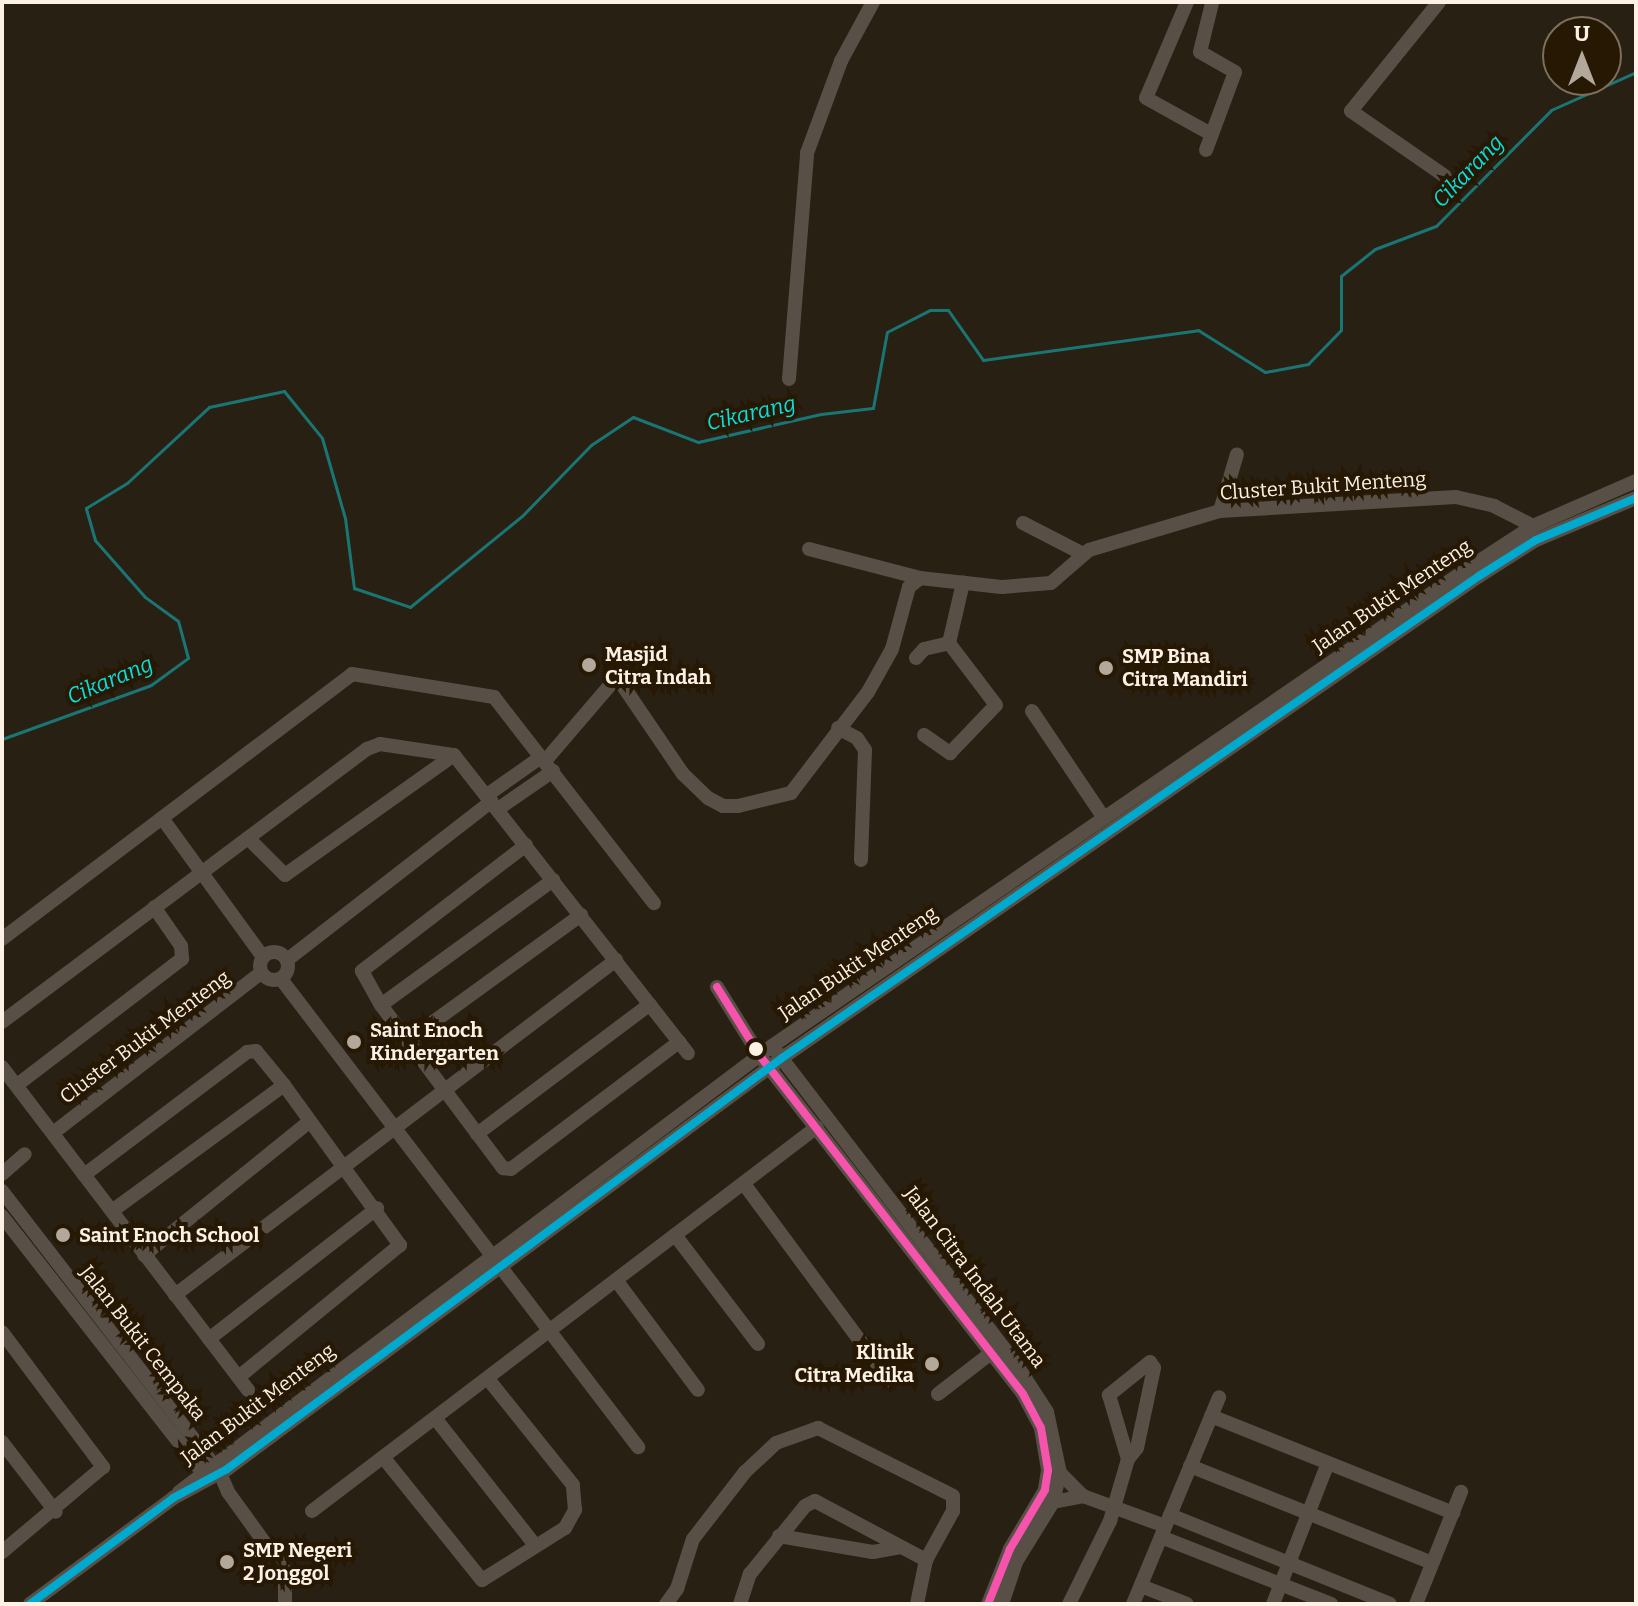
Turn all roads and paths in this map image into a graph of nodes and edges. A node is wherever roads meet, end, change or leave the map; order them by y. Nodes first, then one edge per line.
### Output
1 (873, 2) edge
2 (1187, 2) edge
3 (1211, 2) edge
4 (1439, 2) edge
5 (1211, 134) junction
6 (1206, 150) dead end
7 (1445, 176) dead end
8 (789, 379) dead end
9 (1237, 454) dead end
10 (1636, 481) edge
11 (1636, 498) edge
12 (1220, 511) junction
13 (1023, 523) dead end
14 (1533, 526) junction
15 (809, 549) dead end
16 (1081, 553) junction
17 (920, 578) junction
18 (963, 583) junction
19 (949, 643) junction
20 (916, 658) dead end
21 (1032, 711) dead end
22 (838, 728) junction
23 (924, 735) dead end
24 (454, 755) junction
25 (547, 763) junction
26 (492, 802) junction
27 (162, 818) junction
28 (1104, 818) junction
29 (248, 838) junction
30 (526, 845) junction
31 (861, 860) dead end
32 (203, 870) junction
33 (553, 880) junction
34 (654, 903) dead end
35 (154, 907) junction
36 (581, 915) junction
37 (2, 939) edge
38 (263, 957) junction
39 (287, 960) junction
40 (616, 960) junction
41 (261, 973) junction
42 (281, 979) junction
43 (717, 987) dead end
44 (650, 1004) junction
45 (381, 1005) junction
46 (2, 1022) edge
47 (407, 1041) junction
48 (767, 1057) junction
49 (782, 1058) junction
50 (2, 1067) edge
51 (17, 1085) junction
52 (284, 1085) junction
53 (446, 1092) junction
54 (310, 1121) junction
55 (817, 1127) junction
56 (395, 1129) junction
57 (53, 1133) junction
58 (477, 1134) junction
59 (25, 1154) dead end
60 (344, 1165) junction
61 (2, 1174) edge
62 (84, 1175) junction
63 (744, 1184) junction
64 (2, 1191) edge
65 (377, 1208) junction
66 (112, 1211) junction
67 (2, 1216) edge
68 (675, 1235) junction
69 (144, 1255) junction
70 (494, 1261) junction
71 (616, 1280) junction
72 (66, 1287) junction
73 (175, 1295) junction
74 (550, 1330) junction
75 (2, 1332) edge
76 (209, 1339) junction
77 (758, 1344) dead end
78 (991, 1353) junction
79 (1011, 1368) junction
80 (488, 1379) junction
81 (889, 1380) dead end
82 (698, 1390) dead end
83 (1028, 1390) junction
84 (938, 1394) dead end
85 (1219, 1397) dead end
86 (1211, 1416) junction
87 (435, 1418) junction
88 (2, 1442) edge
89 (638, 1447) dead end
90 (383, 1457) junction
91 (1128, 1459) junction
92 (1328, 1463) junction
93 (1190, 1466) junction
94 (210, 1472) junction
95 (1060, 1473) junction
96 (1461, 1492) dead end
97 (1083, 1496) junction
98 (1053, 1502) junction
99 (1117, 1504) junction
100 (312, 1511) dead end
101 (56, 1512) junction
102 (1309, 1513) junction
103 (1453, 1513) junction
104 (1165, 1526) junction
105 (779, 1536) junction
106 (535, 1545) junction
107 (901, 1547) junction
108 (2, 1552) edge
109 (926, 1560) junction
110 (1289, 1563) junction
111 (1432, 1563) junction
112 (1281, 1584) junction
113 (1141, 1586) junction
114 (30, 1604) edge
115 (285, 1604) edge
116 (666, 1604) edge
117 (740, 1604) edge
118 (917, 1604) edge
119 (988, 1604) edge
120 (1002, 1604) edge
121 (1069, 1604) edge
122 (1133, 1604) edge
123 (1187, 1604) edge
124 (1273, 1604) edge
125 (1331, 1604) edge
126 (1390, 1604) edge
127 (1416, 1604) edge

1 - 8 street
2 - 5 street
3 - 5 street
4 - 7 street
5 - 6 street
9 - 12 street
10 - 14 street, Jalan Bukit Menteng
11 - 49 street, Jalan Bukit Menteng
12 - 14 street, Cluster Bukit Menteng
12 - 16 street, Cluster Bukit Menteng
13 - 16 street
14 - 28 street, Jalan Bukit Menteng
15 - 17 street, Cluster Bukit Menteng
16 - 18 street, Cluster Bukit Menteng
17 - 18 street, Cluster Bukit Menteng
17 - 22 street
18 - 19 street
19 - 20 street
19 - 23 street
21 - 28 street
22 - 25 street
22 - 31 street
24 - 26 street
24 - 29 street
24 - 29 street
25 - 26 street
25 - 27 street
25 - 34 street
26 - 30 street
26 - 39 street
27 - 32 street
27 - 37 street
28 - 48 street, Jalan Bukit Menteng
29 - 32 street
30 - 33 street
30 - 45 street
32 - 35 street
32 - 38 street
33 - 36 street
33 - 45 street
35 - 46 street
35 - 51 street
36 - 40 street
36 - 47 street
38 - 39 street
38 - 41 street
39 - 42 street
40 - 44 street
40 - 53 street
41 - 42 street
41 - 57 street, Cluster Bukit Menteng
42 - 56 street
43 - 48 street, Jalan Citra Indah Utama
44 - 58 street
44 - 58 street
45 - 47 street
47 - 53 street
48 - 49 street, Jalan Citra Indah Utama
48 - 55 street
48 - 70 street, Jalan Bukit Menteng
49 - 79 street, Jalan Citra Indah Utama
50 - 51 street, Cluster Bukit Menteng
51 - 57 street, Cluster Bukit Menteng
52 - 54 street, Cluster Bukit Menteng
52 - 62 street, Cluster Bukit Menteng
52 - 66 street
53 - 56 street
53 - 58 street
54 - 60 street, Cluster Bukit Menteng
54 - 69 street
55 - 63 street
55 - 78 street
56 - 60 street
56 - 70 street
57 - 62 street, Cluster Bukit Menteng
59 - 61 street
60 - 65 street, Cluster Bukit Menteng
60 - 73 street
62 - 66 street, Cluster Bukit Menteng
63 - 68 street
63 - 81 street
64 - 72 street, Jalan Bukit Cempaka
65 - 76 street
65 - 76 street, Cluster Bukit Menteng
66 - 69 street, Cluster Bukit Menteng
67 - 72 street
68 - 71 street
68 - 77 street
69 - 73 street, Cluster Bukit Menteng
70 - 74 street
70 - 94 street, Jalan Bukit Menteng
71 - 74 street
71 - 82 street
72 - 94 street
73 - 76 street, Cluster Bukit Menteng
74 - 80 street
74 - 89 street
75 - 101 street
78 - 79 street
78 - 84 street
79 - 83 street, Jalan Citra Indah Utama
80 - 87 street
80 - 106 street
83 - 95 street, Jalan Citra Indah Utama
83 - 119 street
85 - 86 street
86 - 92 street
86 - 93 street
87 - 90 street
87 - 106 street
88 - 101 street
90 - 100 street
90 - 106 street
91 - 91 street
91 - 99 street
92 - 102 street
92 - 103 street
93 - 102 street
93 - 104 street
94 - 114 street, Jalan Bukit Menteng
94 - 115 street
95 - 97 street
95 - 98 street, Jalan Citra Indah Utama
96 - 103 street
97 - 98 street
97 - 99 street
98 - 120 street, Jalan Citra Indah Utama
99 - 104 street
99 - 121 street
101 - 108 street
102 - 110 street
102 - 111 street
103 - 111 street
104 - 110 street
104 - 112 street
104 - 113 street
105 - 107 street
105 - 107 street
105 - 117 street
107 - 109 street
109 - 116 street
109 - 118 street
110 - 112 street
110 - 126 street
111 - 127 street
112 - 124 street
112 - 125 street
113 - 122 street
113 - 123 street

